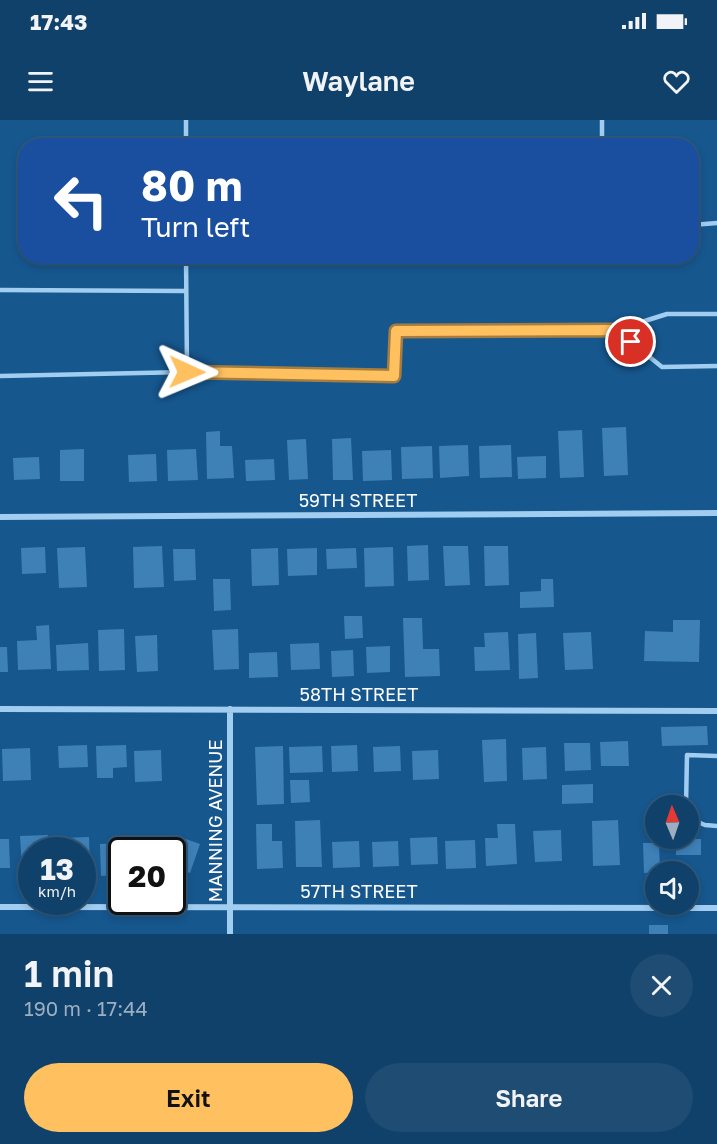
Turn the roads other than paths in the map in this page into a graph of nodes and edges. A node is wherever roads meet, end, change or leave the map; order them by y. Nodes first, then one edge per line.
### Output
1 (186, 120) edge
2 (602, 120) edge
3 (186, 138) edge
4 (602, 138) edge
5 (717, 223) edge
6 (699, 224) edge
7 (186, 264) edge
8 (0, 290) edge
9 (186, 291) junction
10 (717, 314) edge
11 (616, 330) junction
12 (717, 366) edge
13 (187, 372) junction
14 (0, 376) edge
15 (717, 513) edge
16 (0, 517) edge
17 (0, 709) edge
18 (230, 709) junction
19 (717, 711) edge
20 (717, 756) edge
21 (686, 795) edge
22 (699, 823) edge
23 (717, 826) edge
24 (230, 906) junction
25 (0, 907) edge
26 (717, 908) edge
27 (230, 934) edge

1 - 3 lane
2 - 4 lane
5 - 6 lane
7 - 9 lane
8 - 9 lane
9 - 13 lane
10 - 11 lane
11 - 12 lane
11 - 13 lane
13 - 14 lane
15 - 16 street, 59TH STREET
17 - 18 street, 58TH STREET
18 - 19 street, 58TH STREET
18 - 24 street, MANNING AVENUE
20 - 21 lane
22 - 23 lane
24 - 25 street, 57TH STREET
24 - 26 street, 57TH STREET
24 - 27 street, MANNING AVENUE

